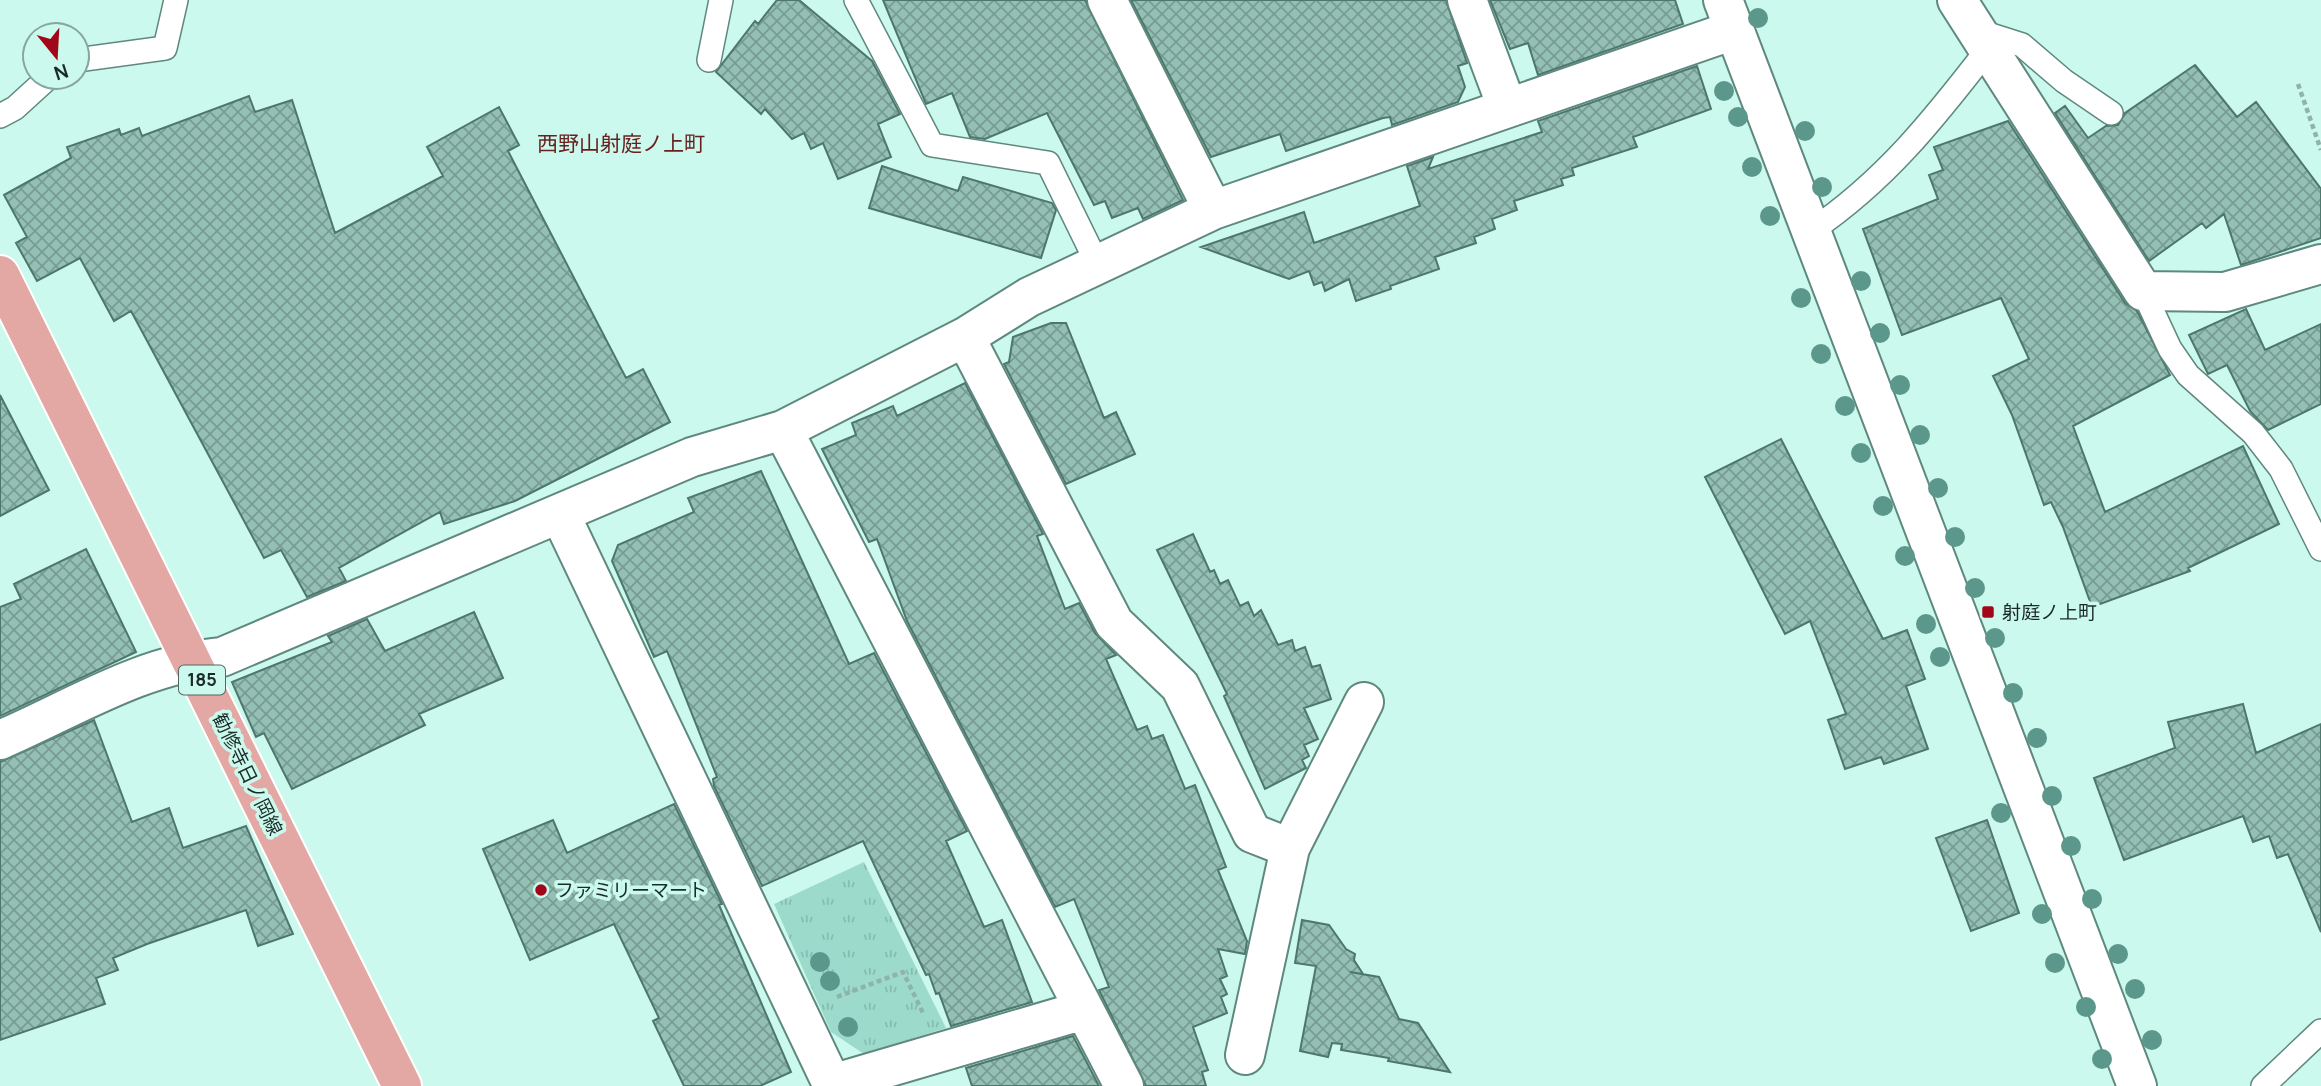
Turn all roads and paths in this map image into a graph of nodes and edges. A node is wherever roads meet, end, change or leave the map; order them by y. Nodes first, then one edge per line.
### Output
1 (176, 0) edge
2 (722, 0) edge
3 (856, 0) edge
4 (1107, 0) edge
5 (1467, 0) edge
6 (1728, 15) edge
7 (1974, 26) edge
8 (91, 58) edge
9 (709, 60) dead end
10 (2298, 84) dead end
11 (33, 91) edge
12 (1507, 107) junction
13 (2110, 113) dead end
14 (0, 116) edge
15 (2321, 150) edge
16 (1213, 210) junction
17 (1811, 231) junction
18 (2321, 264) edge
19 (1098, 265) junction
20 (0, 275) edge
21 (2143, 291) junction
22 (965, 337) junction
23 (783, 430) junction
24 (560, 514) junction
25 (2321, 549) edge
26 (192, 660) junction
27 (1364, 702) dead end
28 (0, 740) edge
29 (1290, 848) junction
30 (1084, 1010) junction
31 (799, 1013) junction
32 (2321, 1031) edge
33 (942, 1052) junction
34 (1245, 1055) dead end
35 (402, 1086) edge
36 (1124, 1086) edge
37 (2137, 1086) edge
38 (2263, 1086) edge

1 - 8 lane
2 - 9 lane
3 - 19 lane
4 - 16 street
5 - 12 street
6 - 12 street
6 - 17 street
7 - 13 lane
7 - 17 lane
7 - 21 street
10 - 15 path
11 - 14 lane
12 - 16 street
16 - 19 street
17 - 37 street
18 - 21 street
19 - 22 street
20 - 26 main road, 勧修寺日ノ岡線 / 185
21 - 25 lane
22 - 23 street
22 - 29 street
23 - 24 street
23 - 30 street
24 - 26 street
24 - 31 street
26 - 28 street
26 - 35 main road, 勧修寺日ノ岡線 / 185
27 - 29 street
29 - 34 street
30 - 33 street
30 - 36 street
31 - 33 street
31 - 33 path
32 - 38 lane

